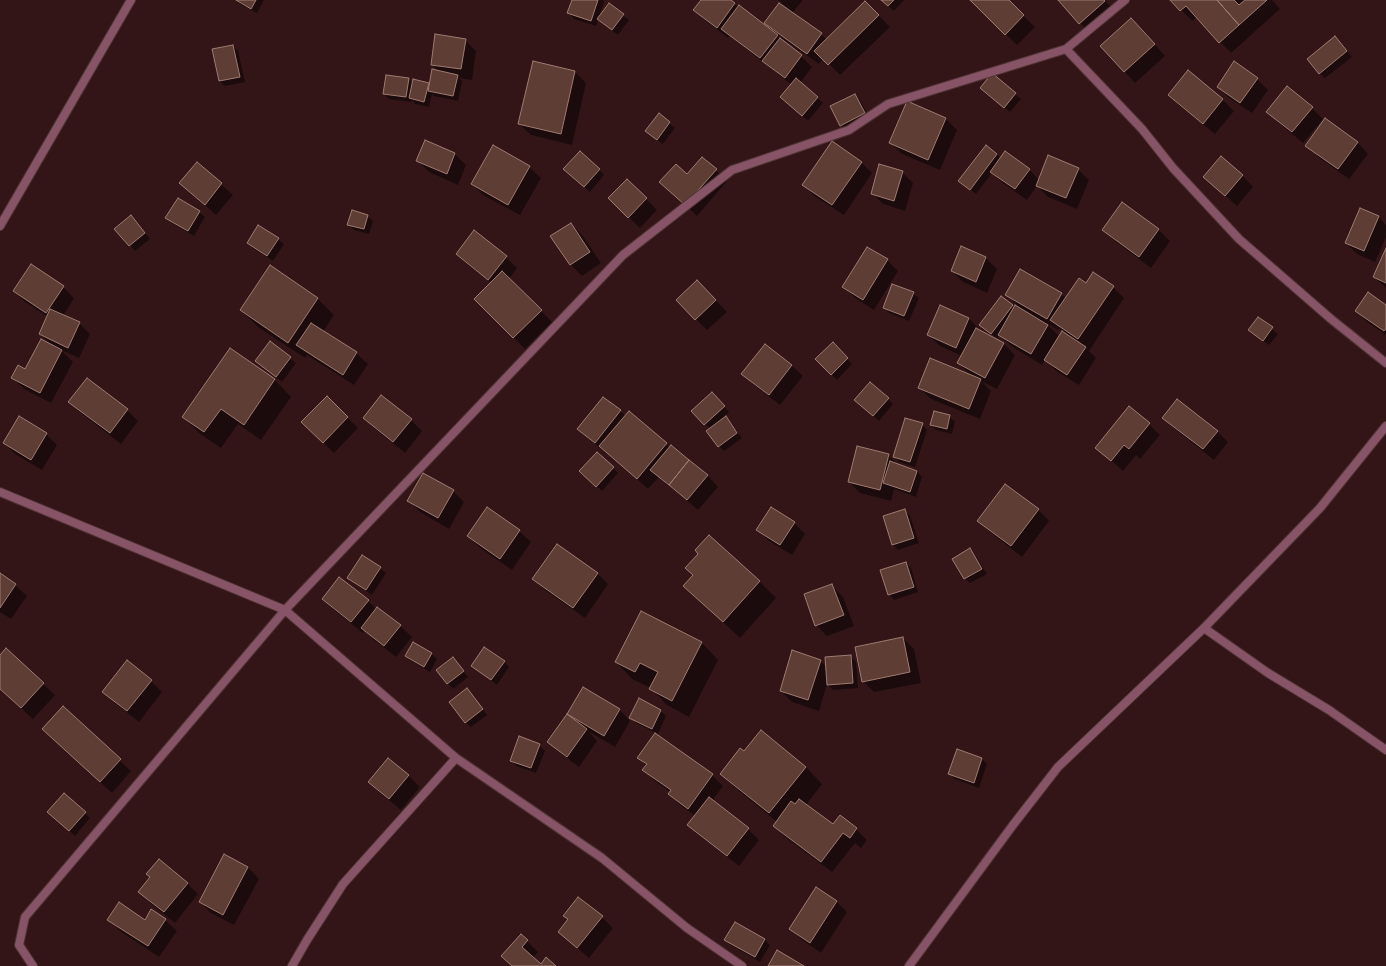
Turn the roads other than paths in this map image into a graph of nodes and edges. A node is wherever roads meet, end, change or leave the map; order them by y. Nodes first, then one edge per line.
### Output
1 (131, 0) edge
2 (1126, 0) edge
3 (1066, 49) junction
4 (0, 226) edge
5 (1386, 363) edge
6 (1386, 426) edge
7 (0, 492) edge
8 (285, 610) junction
9 (1204, 628) junction
10 (1386, 750) edge
11 (456, 758) junction
12 (33, 966) edge
13 (292, 966) edge
14 (742, 966) edge
15 (909, 966) edge

1 - 4 street
2 - 3 street
3 - 5 street
3 - 8 street
6 - 9 street
7 - 8 street
8 - 11 street
8 - 12 street
9 - 10 street
9 - 15 street
11 - 13 street
11 - 14 street

